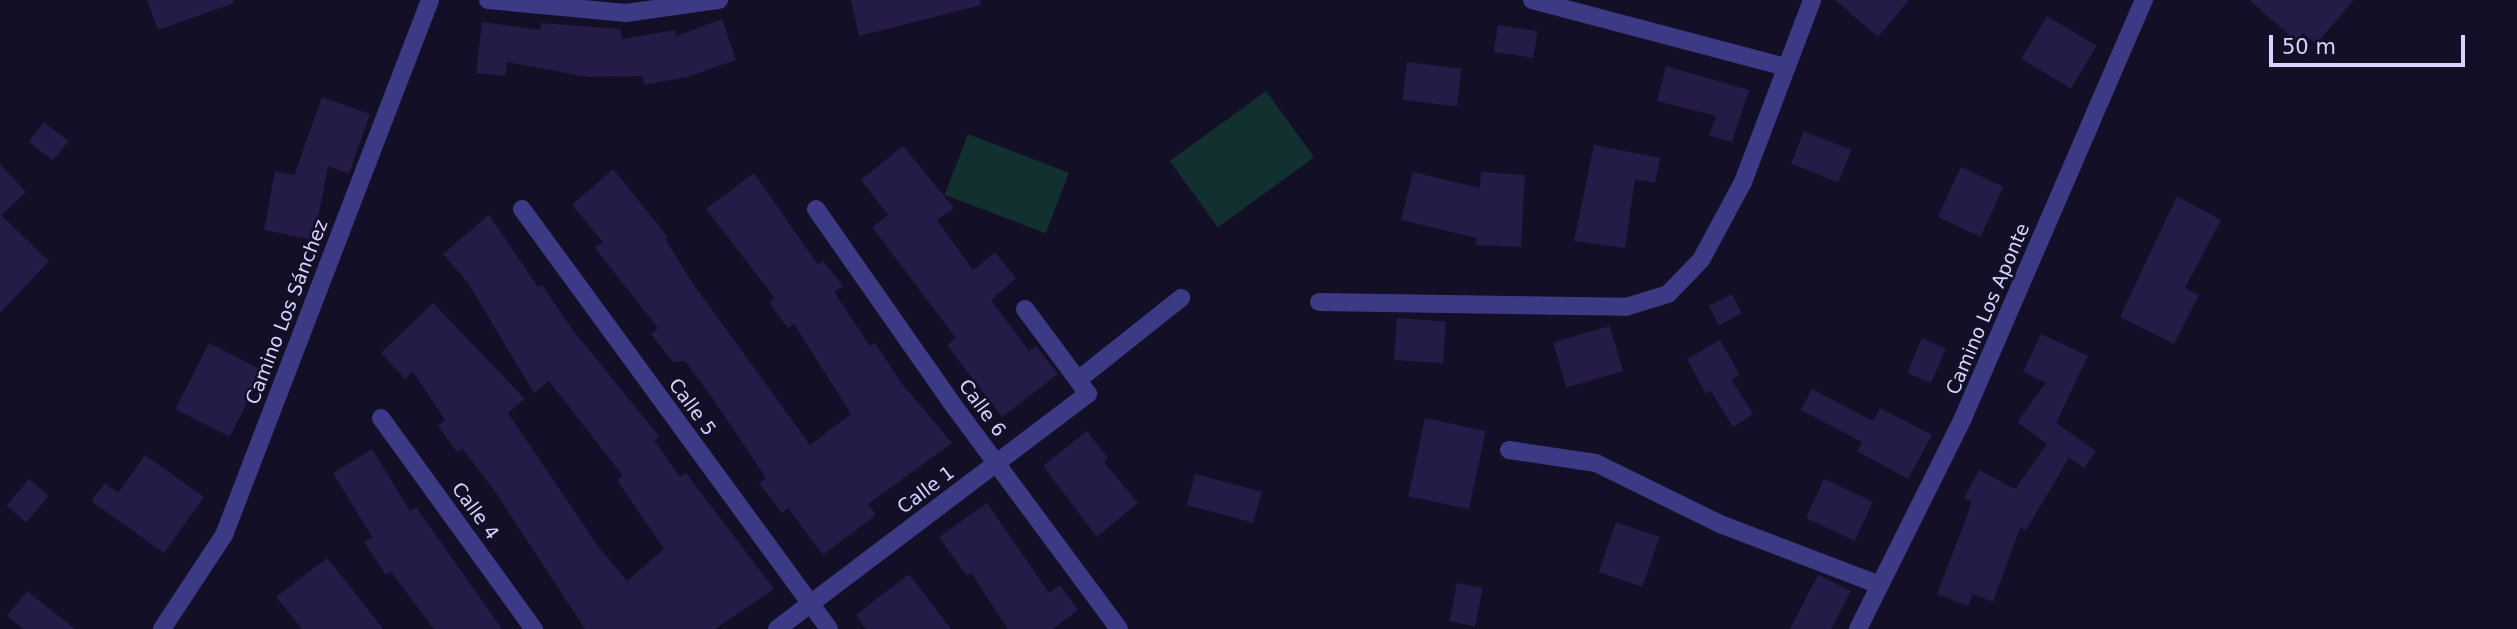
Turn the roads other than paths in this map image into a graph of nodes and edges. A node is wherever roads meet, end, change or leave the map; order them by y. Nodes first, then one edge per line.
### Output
1 (430, 0) edge
2 (488, 0) edge
3 (719, 0) edge
4 (1532, 0) edge
5 (1812, 0) edge
6 (2144, 0) edge
7 (1786, 67) junction
8 (522, 209) dead end
9 (816, 209) dead end
10 (1181, 298) dead end
11 (1319, 302) dead end
12 (1025, 309) dead end
13 (1078, 380) junction
14 (381, 418) dead end
15 (1509, 450) dead end
16 (996, 463) junction
17 (1880, 586) junction
18 (811, 604) junction
19 (162, 629) edge
20 (534, 629) edge
21 (777, 629) edge
22 (829, 629) edge
23 (1119, 629) edge
24 (1858, 629) edge

1 - 19 street, Camino Los Sánchez
2 - 3 street
4 - 7 street
5 - 7 street
6 - 17 street, Camino Los Aponte
7 - 11 street
8 - 18 street, Calle 5
9 - 16 street, Calle 6
10 - 13 street
12 - 13 street
13 - 16 street, Calle 1
14 - 20 street, Calle 4
15 - 17 street
16 - 18 street, Calle 1
16 - 23 street, Calle 6
17 - 24 street, Camino Los Aponte
18 - 21 street, Calle 1
18 - 22 street, Calle 5

